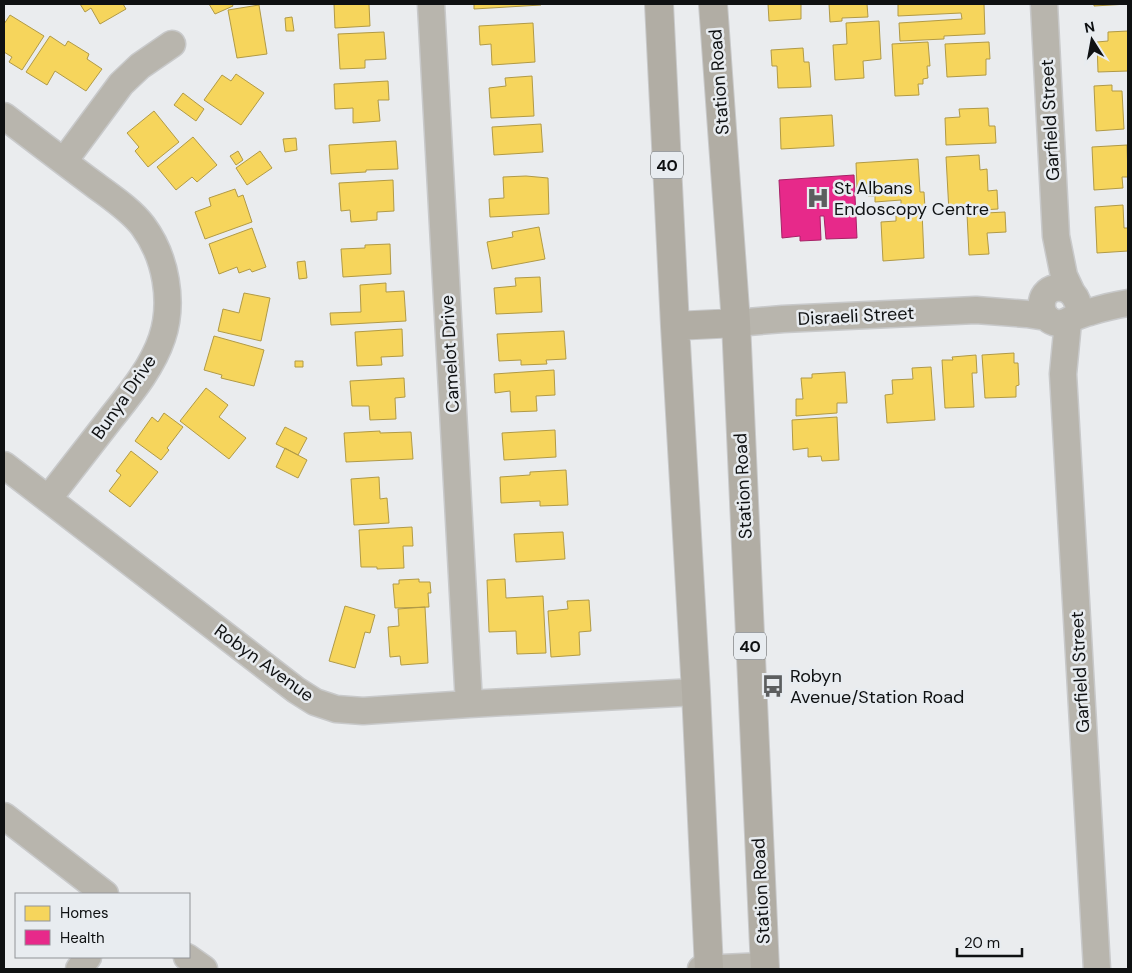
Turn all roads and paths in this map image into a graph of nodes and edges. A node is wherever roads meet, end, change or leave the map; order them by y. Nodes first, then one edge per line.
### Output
1 (431, 4) edge
2 (659, 4) edge
3 (713, 4) edge
4 (1044, 4) edge
5 (172, 44) dead end
6 (4, 116) edge
7 (64, 161) junction
8 (1128, 301) edge
9 (1059, 306) junction
10 (736, 323) junction
11 (675, 326) junction
12 (4, 465) edge
13 (48, 499) junction
14 (696, 692) junction
15 (469, 704) junction
16 (4, 816) edge
17 (105, 893) edge
18 (87, 958) edge
19 (188, 958) edge
20 (765, 968) edge
21 (79, 969) edge
22 (204, 969) edge
23 (701, 969) edge
24 (709, 969) edge
25 (1096, 969) edge

1 - 15 street, Camelot Drive
2 - 11 main road, 40
3 - 10 main road, Station Road / 40
4 - 9 street, Garfield Street
5 - 7 street
6 - 7 street, Bunya Drive
7 - 13 street, Bunya Drive
8 - 9 street, Disraeli Street
9 - 10 street, Disraeli Street
9 - 25 street, Garfield Street
10 - 11 main road
10 - 20 main road, Station Road / 40
11 - 14 main road, 40
12 - 13 street, Robyn Avenue
13 - 15 street, Robyn Avenue
14 - 15 street, Robyn Avenue
14 - 24 main road, 40
16 - 17 street
18 - 21 street
19 - 22 street
20 - 24 street
23 - 24 street

